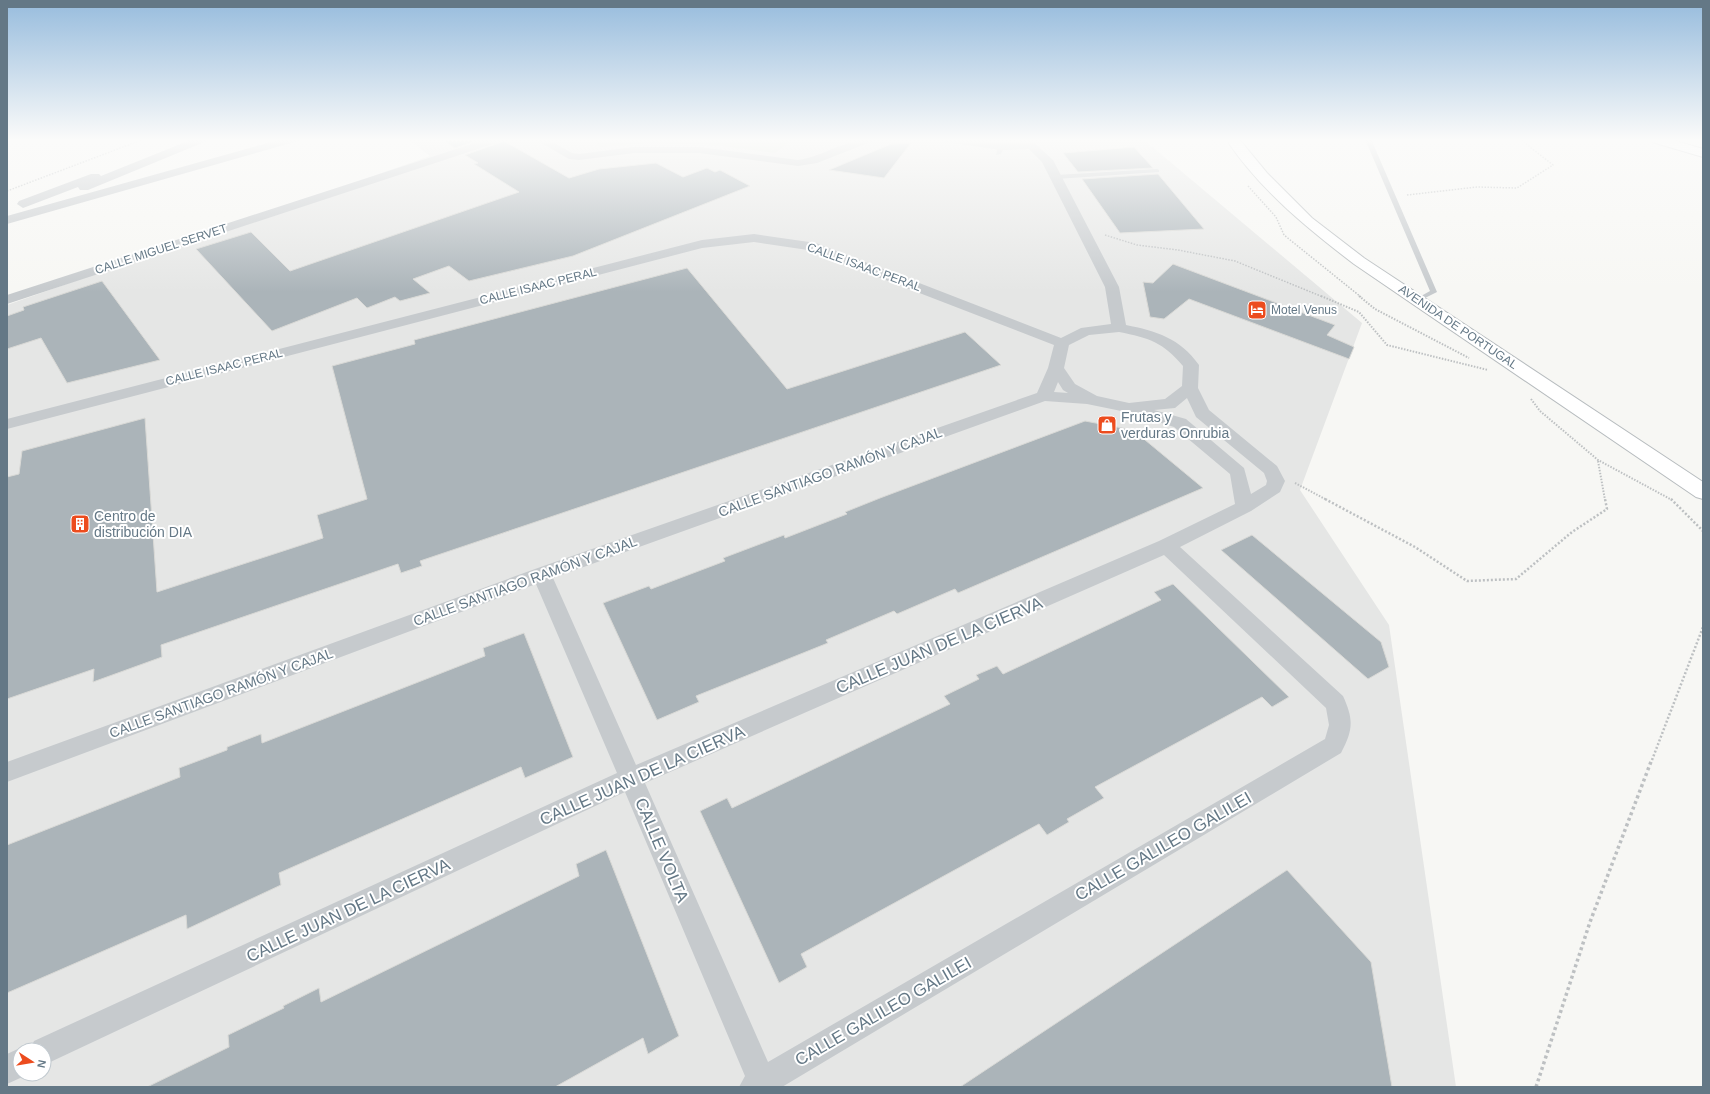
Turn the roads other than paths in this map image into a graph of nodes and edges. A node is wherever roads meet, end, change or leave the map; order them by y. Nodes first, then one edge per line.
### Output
1 (58, 190) edge
2 (78, 190) edge
3 (113, 190) edge
4 (342, 190) edge
5 (1063, 190) edge
6 (1276, 190) edge
7 (1390, 190) edge
8 (7, 210) edge
9 (7, 219) edge
10 (7, 300) edge
11 (1417, 300) junction
12 (1119, 328) junction
13 (1062, 343) junction
14 (1056, 368) junction
15 (1190, 388) junction
16 (1044, 396) junction
17 (1092, 400) junction
18 (1129, 408) junction
19 (7, 424) edge
20 (1703, 492) edge
21 (1244, 507) junction
22 (1166, 546) junction
23 (542, 574) junction
24 (7, 772) edge
25 (631, 778) junction
26 (52, 1047) edge
27 (758, 1085) edge

1 - 8 street
2 - 9 street
3 - 9 street
4 - 10 street, CALLE MIGUEL SERVET
5 - 12 street
6 - 11 main road, AVENIDA DE PORTUGAL
7 - 11 lane
11 - 20 main road, AVENIDA DE PORTUGAL
12 - 13 street
12 - 15 street
13 - 14 street
13 - 19 street, CALLE ISAAC PERAL
14 - 16 street
14 - 17 street
15 - 18 street
15 - 21 street
16 - 17 street
16 - 23 street, CALLE SANTIAGO RAMÓN Y CAJAL
17 - 18 street
18 - 21 street
21 - 22 street, CALLE JUAN DE LA CIERVA
22 - 25 street, CALLE JUAN DE LA CIERVA
22 - 27 street, CALLE GALILEO GALILEI
23 - 24 street, CALLE SANTIAGO RAMÓN Y CAJAL
23 - 25 street, CALLE VOLTA
25 - 26 street, CALLE JUAN DE LA CIERVA
25 - 27 street, CALLE VOLTA

